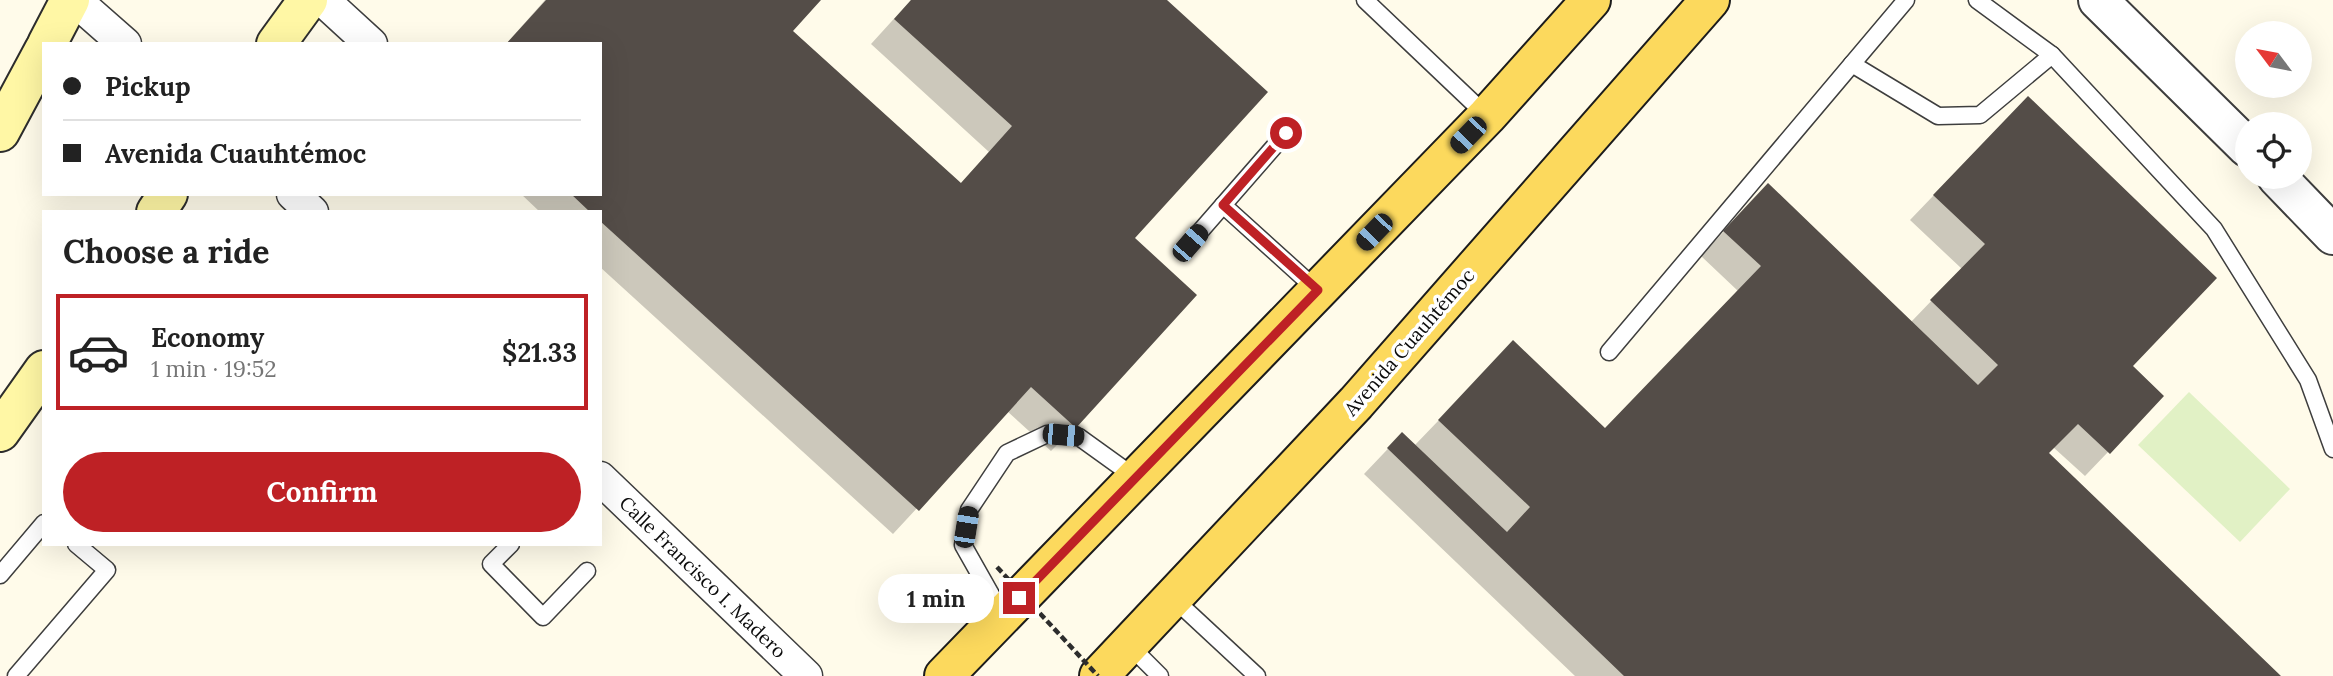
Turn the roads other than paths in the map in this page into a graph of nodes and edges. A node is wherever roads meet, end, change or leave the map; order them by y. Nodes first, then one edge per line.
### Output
1 (73, 0) edge
2 (308, 0) edge
3 (323, 0) edge
4 (1365, 0) edge
5 (1591, 0) edge
6 (1710, 0) edge
7 (1906, 0) edge
8 (1977, 0) edge
9 (2098, 0) edge
10 (48, 42) edge
11 (123, 42) edge
12 (277, 42) edge
13 (369, 42) edge
14 (42, 54) edge
15 (2052, 55) junction
16 (1852, 64) junction
17 (1487, 116) junction
18 (0, 132) edge
19 (1286, 133) dead end
20 (2235, 135) edge
21 (2289, 189) edge
22 (295, 196) edge
23 (1223, 205) junction
24 (310, 210) edge
25 (2333, 234) edge
26 (1190, 243) dead end
27 (1318, 290) junction
28 (1609, 352) dead end
29 (42, 373) edge
30 (0, 432) edge
31 (2333, 449) edge
32 (1136, 478) junction
33 (602, 480) edge
34 (42, 525) edge
35 (78, 546) edge
36 (508, 546) edge
37 (587, 571) dead end
38 (0, 575) edge
39 (1173, 598) junction
40 (1003, 615) junction
41 (1129, 645) junction
42 (16, 676) edge
43 (806, 676) edge
44 (944, 676) edge
45 (1099, 676) edge
46 (1160, 676) edge
47 (1257, 676) edge

1 - 10 main road
1 - 11 street
2 - 12 main road
3 - 13 street
4 - 17 lane
5 - 17 main road
6 - 39 main road, Avenida Cuauhtémoc
7 - 16 lane
8 - 15 lane
9 - 20 street
14 - 18 main road
15 - 16 lane
15 - 31 lane
16 - 28 lane
17 - 27 main road
19 - 23 lane
21 - 25 street
22 - 24 street
23 - 26 lane
23 - 27 lane
27 - 32 main road
29 - 30 main road
32 - 40 main road
32 - 40 lane
33 - 43 street, Calle Francisco I. Madero
34 - 38 lane
35 - 42 lane
36 - 37 lane
39 - 41 main road, Avenida Cuauhtémoc
39 - 47 lane
40 - 44 main road
41 - 45 main road, Avenida Cuauhtémoc
41 - 46 lane

